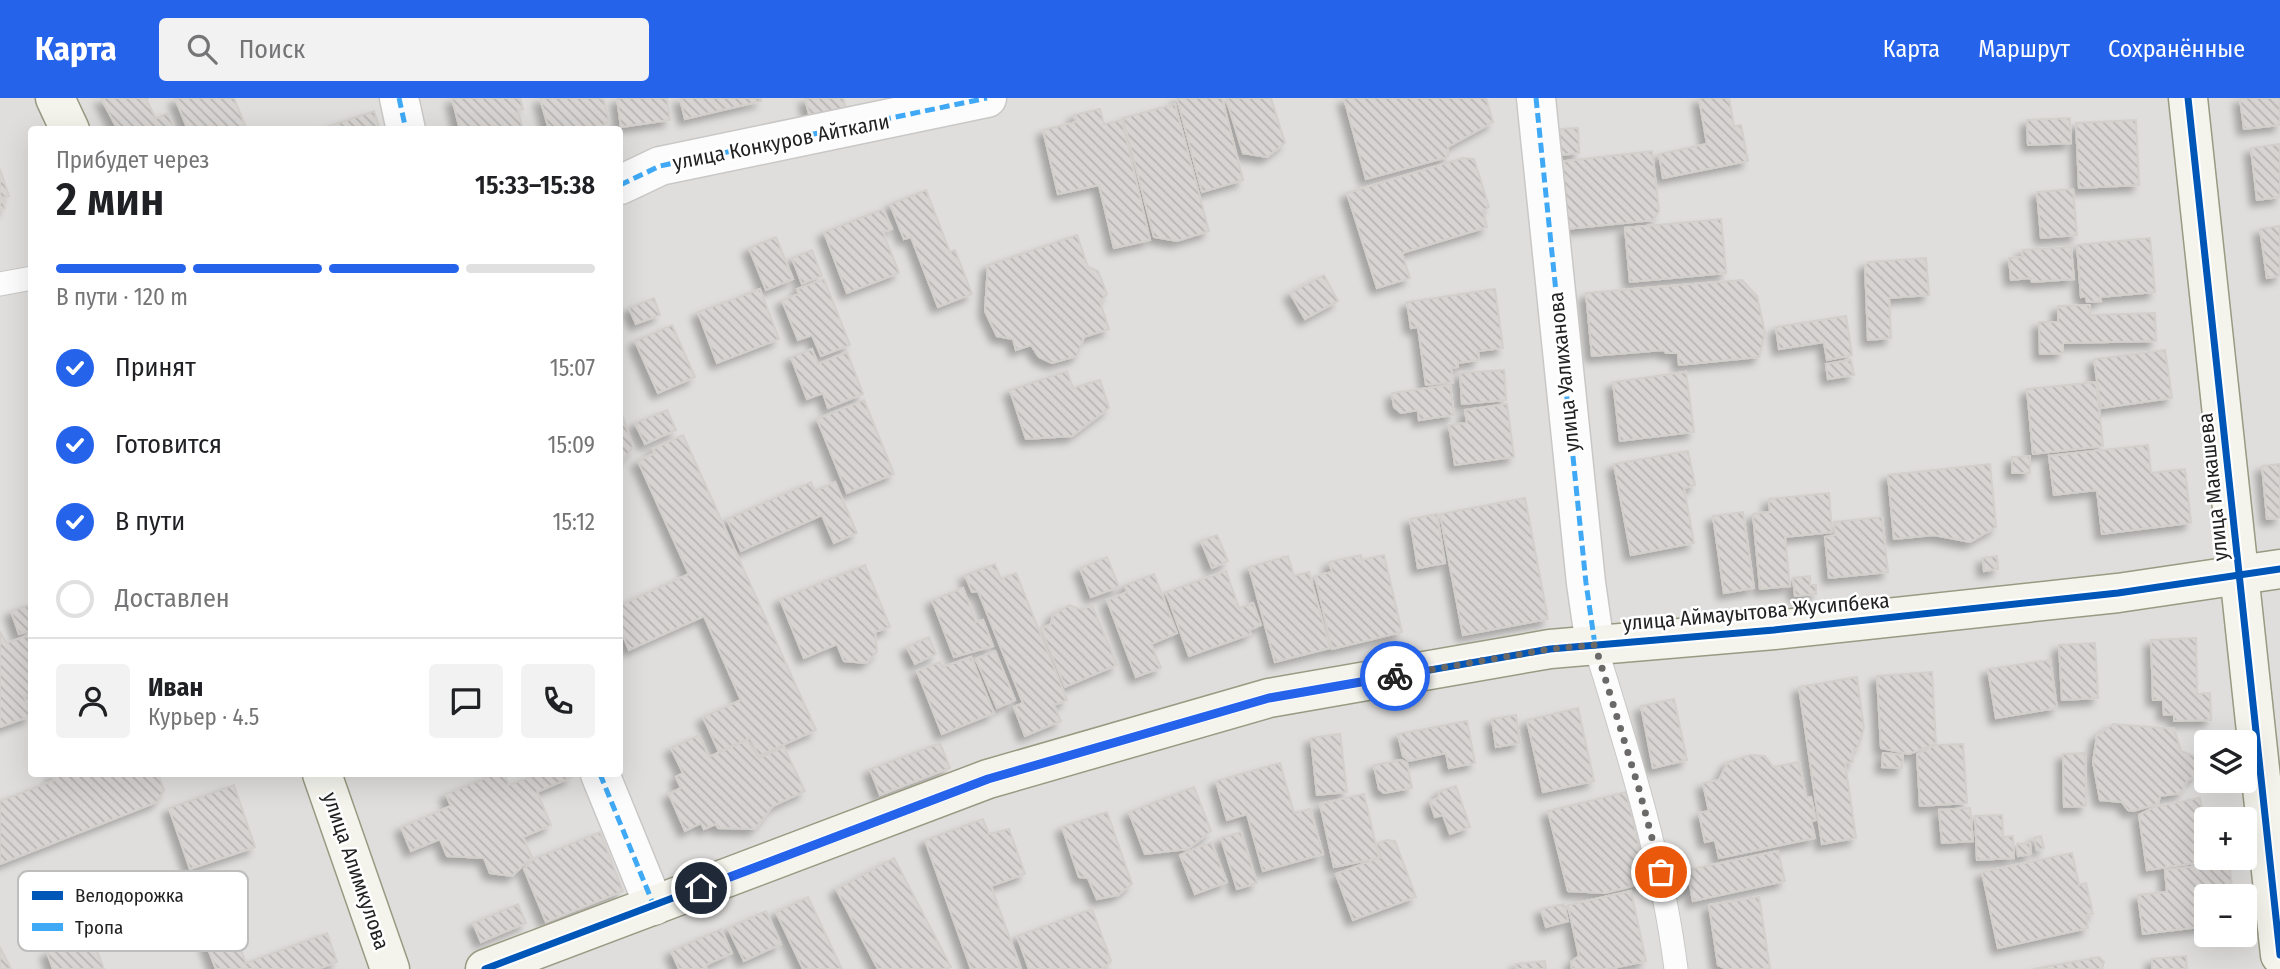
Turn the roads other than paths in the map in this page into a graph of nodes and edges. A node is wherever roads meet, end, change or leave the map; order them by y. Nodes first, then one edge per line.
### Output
1 (55, 98) edge
2 (399, 98) edge
3 (987, 98) edge
4 (1536, 98) edge
5 (2188, 98) edge
6 (68, 126) edge
7 (405, 126) edge
8 (623, 184) edge
9 (28, 279) edge
10 (0, 285) edge
11 (2280, 569) edge
12 (2241, 577) junction
13 (1595, 645) junction
14 (323, 777) edge
15 (601, 777) edge
16 (654, 906) junction
17 (2280, 955) edge
18 (390, 969) edge
19 (485, 969) edge
20 (1676, 969) edge

1 - 6 street
2 - 7 street
3 - 8 street, улица Конкуров Айткали
4 - 13 street, улица Уалиханова
5 - 12 street, улица Макашева
9 - 10 lane
11 - 12 street, улица Аймауытова Жусипбека
12 - 13 street, улица Аймауытова Жусипбека
12 - 17 street, улица Макашева
13 - 16 street, улица Аймауытова Жусипбека
13 - 20 lane
14 - 18 street, улица Алимкулова
15 - 16 street
16 - 19 street, улица Аймауытова Жусипбека

